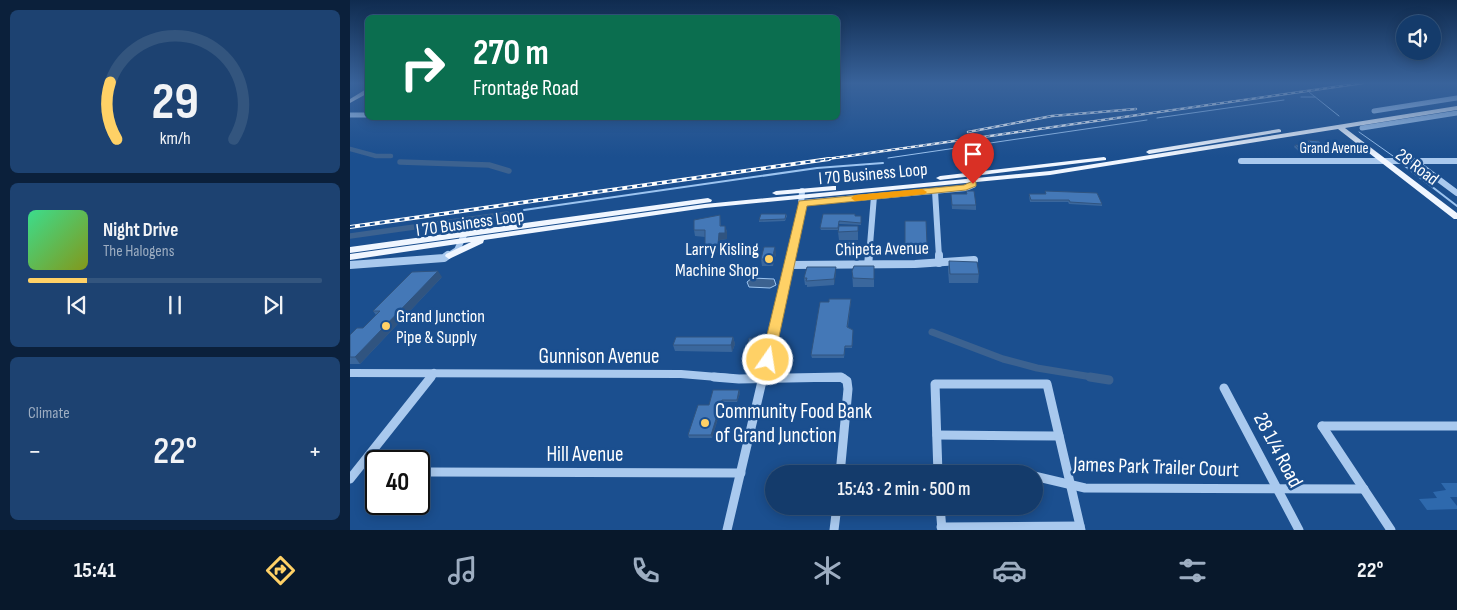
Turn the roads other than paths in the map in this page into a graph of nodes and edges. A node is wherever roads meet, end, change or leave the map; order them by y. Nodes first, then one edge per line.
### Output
1 (1395, 108) edge
2 (1426, 108) edge
3 (1457, 108) edge
4 (1374, 111) dead end
5 (1398, 112) junction
6 (1457, 113) edge
7 (350, 115) edge
8 (365, 115) edge
9 (1407, 116) junction
10 (1415, 120) junction
11 (1332, 122) junction
12 (1372, 122) junction
13 (1340, 127) junction
14 (1362, 128) dead end
15 (1314, 131) junction
16 (1350, 135) junction
17 (1199, 144) junction
18 (1208, 148) junction
19 (1240, 161) dead end
20 (1384, 161) junction
21 (1414, 161) junction
22 (1457, 161) edge
23 (1049, 170) junction
24 (970, 178) junction
25 (935, 190) junction
26 (1457, 194) edge
27 (874, 196) junction
28 (802, 197) junction
29 (1457, 217) edge
30 (528, 224) junction
31 (513, 233) junction
32 (464, 237) junction
33 (350, 244) edge
34 (350, 250) edge
35 (449, 256) junction
36 (350, 257) edge
37 (974, 260) edge
38 (938, 263) junction
39 (350, 265) edge
40 (790, 265) junction
41 (868, 265) junction
42 (350, 373) edge
43 (434, 373) junction
44 (764, 377) junction
45 (1224, 388) dead end
46 (1457, 426) edge
47 (937, 435) junction
48 (1059, 436) junction
49 (841, 465) edge
50 (938, 465) edge
51 (430, 472) dead end
52 (741, 473) junction
53 (1043, 477) edge
54 (350, 479) edge
55 (1071, 485) junction
56 (1364, 489) junction
57 (1278, 490) junction
58 (835, 515) edge
59 (940, 515) edge
60 (941, 528) edge
61 (1081, 528) edge
62 (728, 530) edge
63 (834, 530) edge
64 (1299, 530) edge
65 (1391, 530) edge

1 - 4 street
2 - 5 main road, I 70 Business Loop
3 - 9 main road, I 70 Business Loop
5 - 9 main road
5 - 11 main road, I 70 Business Loop
6 - 10 street
7 - 8 street
9 - 10 main road
9 - 12 main road, I 70 Business Loop
10 - 14 street
11 - 13 main road, 28 Road
11 - 17 main road, I 70 Business Loop
12 - 13 main road, I 70 Business Loop
12 - 16 main road
13 - 15 main road, I 70 Business Loop
13 - 16 main road, 28 Road
15 - 16 main road
15 - 18 main road, I 70 Business Loop
16 - 20 main road, 28 Road
17 - 18 main road
17 - 23 main road, I 70 Business Loop
18 - 23 main road, I 70 Business Loop
19 - 20 street, Grand Avenue
20 - 21 street, Grand Avenue
20 - 29 main road, 28 Road
21 - 22 street, Grand Avenue
21 - 26 street
23 - 24 main road, I 70 Business Loop
24 - 25 street
24 - 28 main road, I 70 Business Loop
25 - 27 street
25 - 38 street
27 - 28 street
27 - 41 street
28 - 30 main road, I 70 Business Loop
28 - 31 main road, I 70 Business Loop
28 - 40 street
30 - 32 main road, I 70 Business Loop
30 - 33 main road
31 - 32 main road, I 70 Business Loop
31 - 35 main road
32 - 34 main road, I 70 Business Loop
32 - 35 street
32 - 36 main road, I 70 Business Loop
35 - 39 street
37 - 38 street, Chipeta Avenue
38 - 41 street, Chipeta Avenue
40 - 41 street, Chipeta Avenue
40 - 44 street
42 - 43 street, Gunnison Avenue
43 - 44 street, Gunnison Avenue
43 - 54 street
44 - 49 street, Gunnison Avenue
44 - 52 street
45 - 57 street, 28 1/4 Road
46 - 56 street
47 - 48 street
47 - 48 street
47 - 50 street
48 - 55 street
51 - 52 street, Hill Avenue
52 - 62 street
53 - 55 street, James Park Trailer Court
55 - 57 street, James Park Trailer Court
55 - 61 street
56 - 57 street, James Park Trailer Court
56 - 65 street
57 - 64 street, 28 1/4 Road
58 - 63 street
59 - 60 street
60 - 61 street

